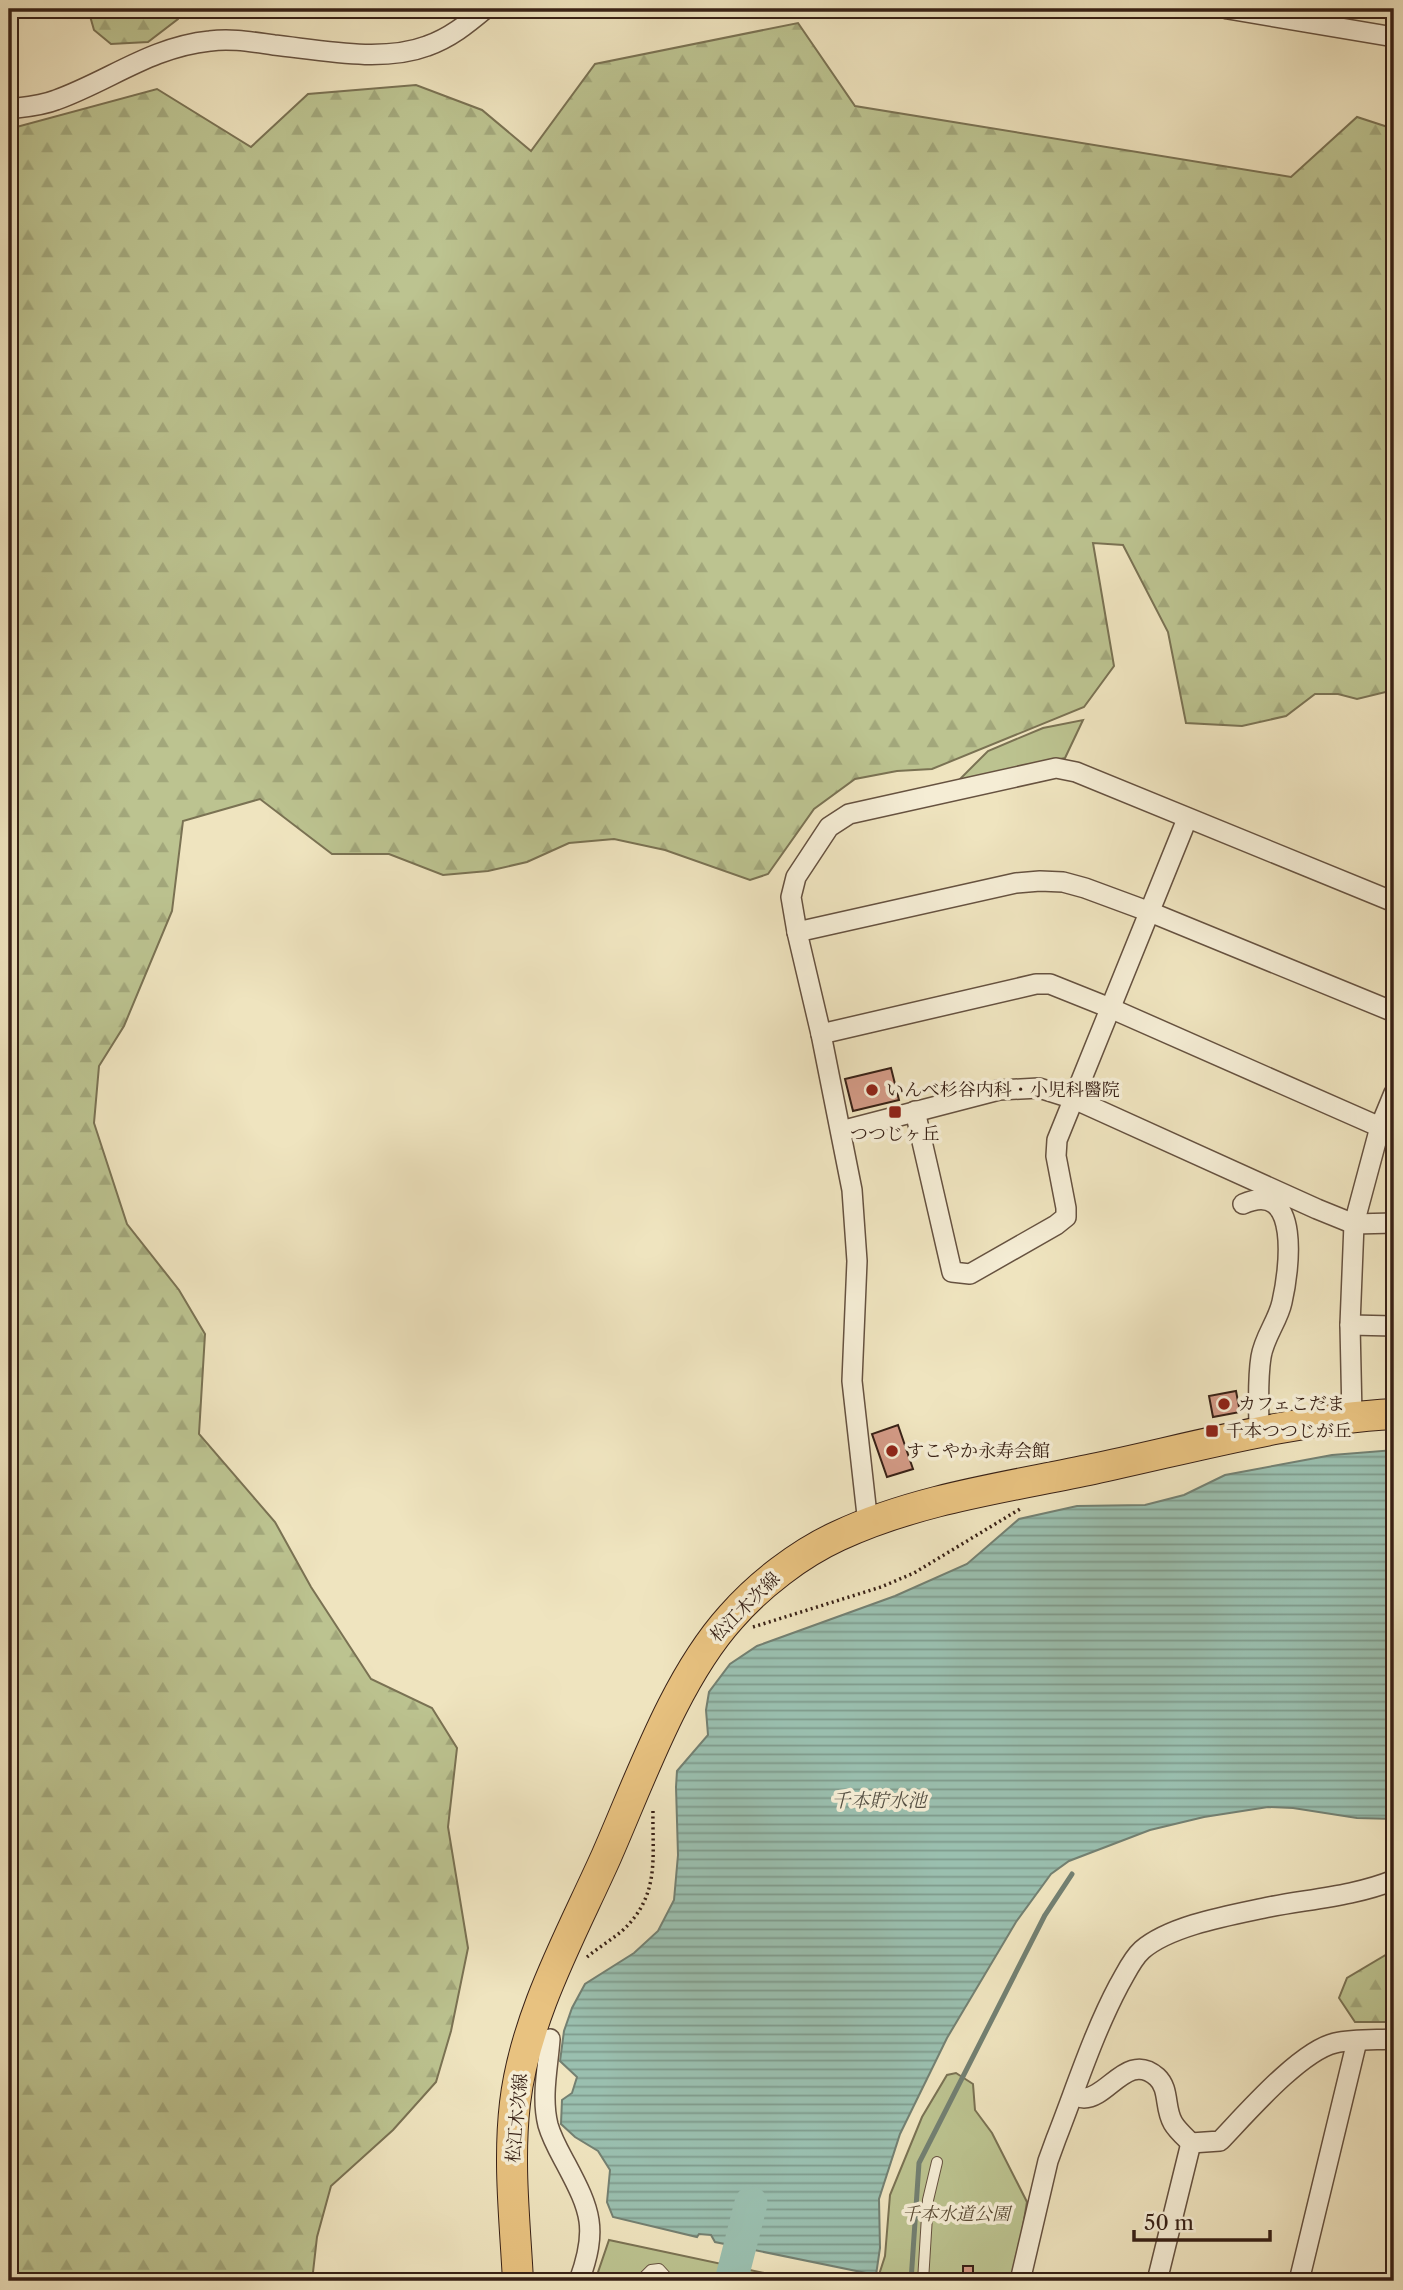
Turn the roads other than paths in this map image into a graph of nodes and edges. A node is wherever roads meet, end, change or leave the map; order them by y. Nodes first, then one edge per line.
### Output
1 (485, 9) edge
2 (1228, 9) edge
3 (1394, 37) edge
4 (9, 109) edge
5 (1187, 819) junction
6 (1394, 902) edge
7 (1150, 912) junction
8 (797, 932) junction
9 (1110, 1008) junction
10 (1394, 1012) edge
11 (821, 1034) junction
12 (1394, 1093) edge
13 (1074, 1099) junction
14 (915, 1111) junction
15 (1387, 1127) edge
16 (841, 1131) junction
17 (1243, 1203) dead end
18 (1394, 1223) edge
19 (1354, 1224) junction
20 (1350, 1325) junction
21 (1394, 1326) edge
22 (1394, 1414) edge
23 (1352, 1416) junction
24 (1259, 1433) junction
25 (868, 1524) junction
26 (1394, 1880) edge
27 (550, 2039) dead end
28 (1394, 2039) edge
29 (1357, 2041) junction
30 (1074, 2095) junction
31 (1191, 2143) junction
32 (937, 2162) dead end
33 (518, 2281) edge
34 (579, 2281) edge
35 (639, 2281) edge
36 (670, 2281) edge
37 (923, 2281) edge
38 (1020, 2281) edge
39 (1157, 2281) edge
40 (1299, 2281) edge

1 - 4 street
2 - 3 street
5 - 6 street
5 - 7 street
5 - 8 street
7 - 8 street
7 - 9 street
7 - 10 street
8 - 11 street
9 - 11 street
9 - 13 street
9 - 15 street
11 - 16 street
12 - 15 street
13 - 14 street
13 - 14 street
13 - 19 street
14 - 16 street
15 - 19 street
16 - 25 street
17 - 24 street
18 - 19 street
19 - 20 street
20 - 21 street
20 - 23 street
22 - 23 main road, 松江木次線
23 - 24 main road, 松江木次線
24 - 25 main road, 松江木次線
25 - 33 main road, 松江木次線
26 - 30 street
27 - 34 street
28 - 29 street
29 - 31 street
29 - 40 street
30 - 31 street
30 - 38 street
31 - 39 street
32 - 37 lane
35 - 36 lane

